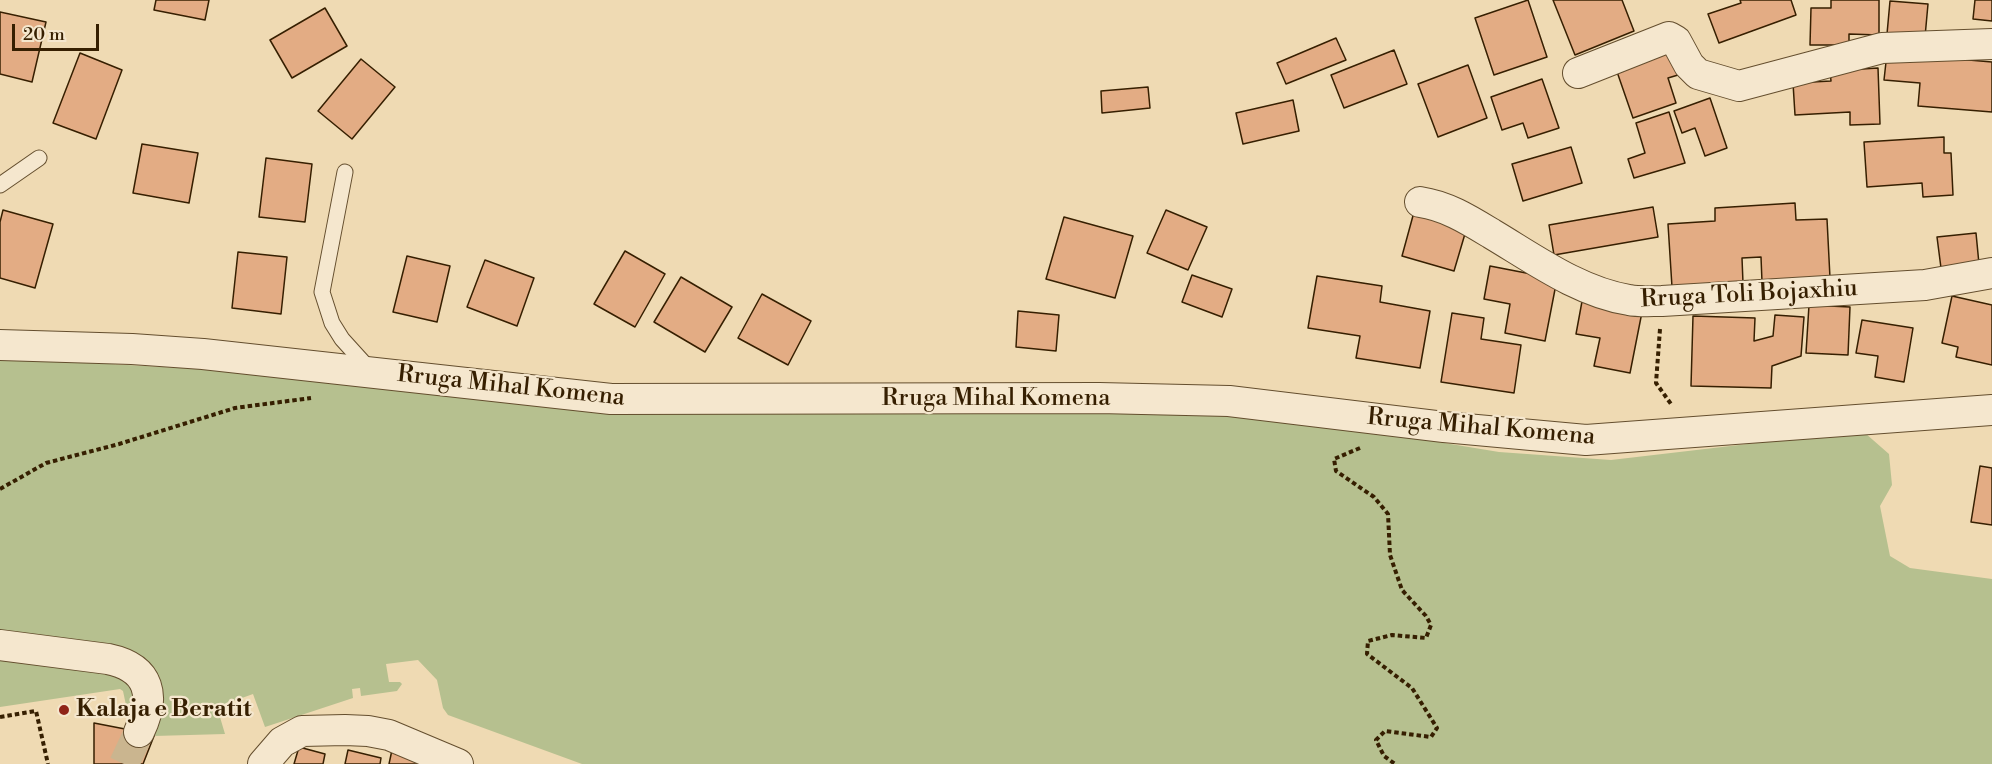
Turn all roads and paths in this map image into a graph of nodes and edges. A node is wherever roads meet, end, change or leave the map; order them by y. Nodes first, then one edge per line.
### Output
1 (1992, 44) edge
2 (1578, 73) dead end
3 (39, 158) dead end
4 (345, 172) dead end
5 (0, 185) edge
6 (1420, 202) dead end
7 (1992, 273) edge
8 (1662, 301) junction
9 (0, 345) edge
10 (373, 373) junction
11 (1656, 383) dead end
12 (317, 398) dead end
13 (1992, 410) edge
14 (1365, 446) dead end
15 (0, 489) edge
16 (0, 645) edge
17 (0, 717) edge
18 (140, 732) tunnel mouth
19 (48, 764) edge
20 (263, 764) edge
21 (458, 764) edge
22 (1395, 764) edge

1 - 2 street
3 - 5 lane
4 - 10 lane
6 - 8 street, Rruga Toli Bojaxhiu
7 - 8 street, Rruga Toli Bojaxhiu
8 - 11 path
9 - 10 street, Rruga Mihal Komena
10 - 13 street, Rruga Mihal Komena
12 - 15 path
14 - 22 path
16 - 18 street
17 - 19 path
20 - 21 street

